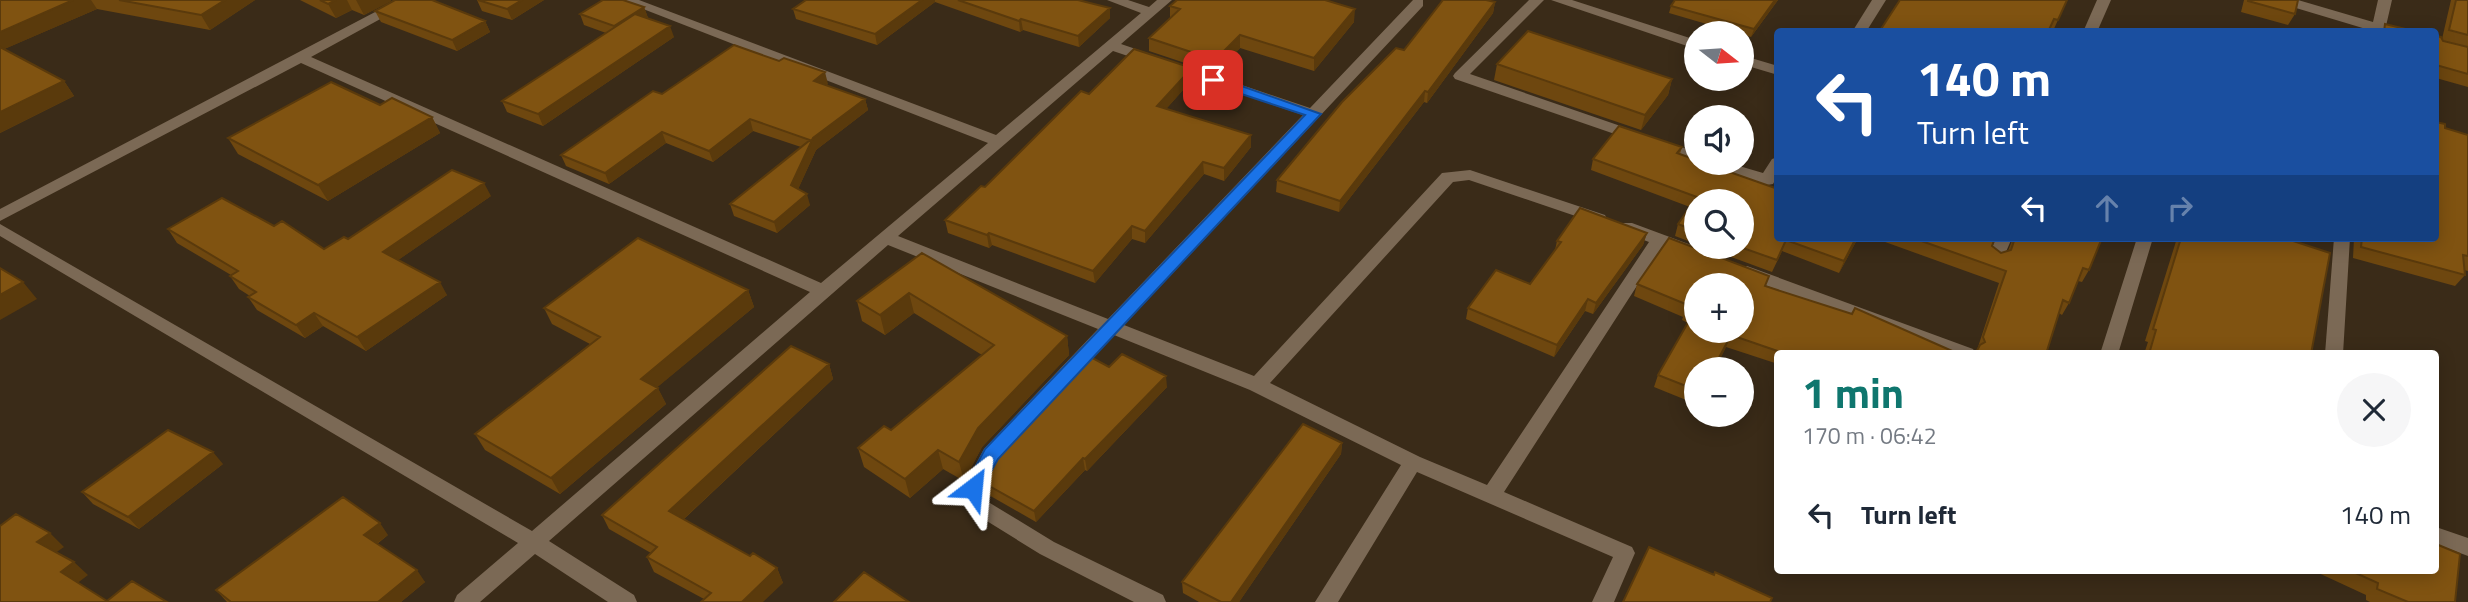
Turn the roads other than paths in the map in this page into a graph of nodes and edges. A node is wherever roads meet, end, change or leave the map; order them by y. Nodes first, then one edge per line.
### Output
1 (408, 0) edge
2 (626, 0) edge
3 (1114, 0) edge
4 (1166, 0) edge
5 (1537, 0) edge
6 (1558, 0) edge
7 (1879, 0) edge
8 (2104, 0) edge
9 (2284, 0) edge
10 (2385, 0) edge
11 (1418, 3) dead end
12 (1151, 12) junction
13 (2357, 26) edge
14 (1862, 28) edge
15 (2092, 28) edge
16 (2385, 28) edge
17 (1684, 41) edge
18 (1112, 46) junction
19 (300, 57) junction
20 (1754, 63) edge
21 (1774, 70) edge
22 (1314, 114) junction
23 (1000, 142) junction
24 (1684, 153) edge
25 (1774, 169) edge
26 (1751, 175) edge
27 (0, 216) edge
28 (0, 229) edge
29 (886, 238) junction
30 (1660, 239) junction
31 (2002, 242) edge
32 (2144, 242) edge
33 (2342, 242) edge
34 (1684, 248) edge
35 (1996, 257) edge
36 (1736, 268) edge
37 (823, 291) junction
38 (1112, 326) junction
39 (1955, 350) edge
40 (2110, 350) edge
41 (2334, 350) edge
42 (1256, 385) junction
43 (1413, 462) junction
44 (1491, 496) junction
45 (2439, 535) edge
46 (535, 543) junction
47 (2468, 547) edge
48 (465, 602) edge
49 (626, 602) edge
50 (1155, 602) edge
51 (1326, 602) edge
52 (1603, 602) edge

1 - 19 street
2 - 23 street
3 - 12 street
4 - 12 street
5 - 24 street
6 - 17 street
7 - 14 street
8 - 15 street
9 - 13 street
10 - 16 street
11 - 22 street
12 - 18 street
18 - 22 street
18 - 23 street
19 - 27 street
19 - 37 street
20 - 21 street
22 - 38 street
23 - 29 street
25 - 26 street
28 - 46 street
29 - 37 street
29 - 38 street
30 - 34 street
30 - 42 street
30 - 44 street
31 - 35 street
32 - 40 street
33 - 41 street
36 - 39 street
37 - 46 street
38 - 42 street
38 - 50 street
42 - 43 street
43 - 44 street
43 - 51 street
44 - 52 street
45 - 47 street
46 - 48 street
46 - 49 street

